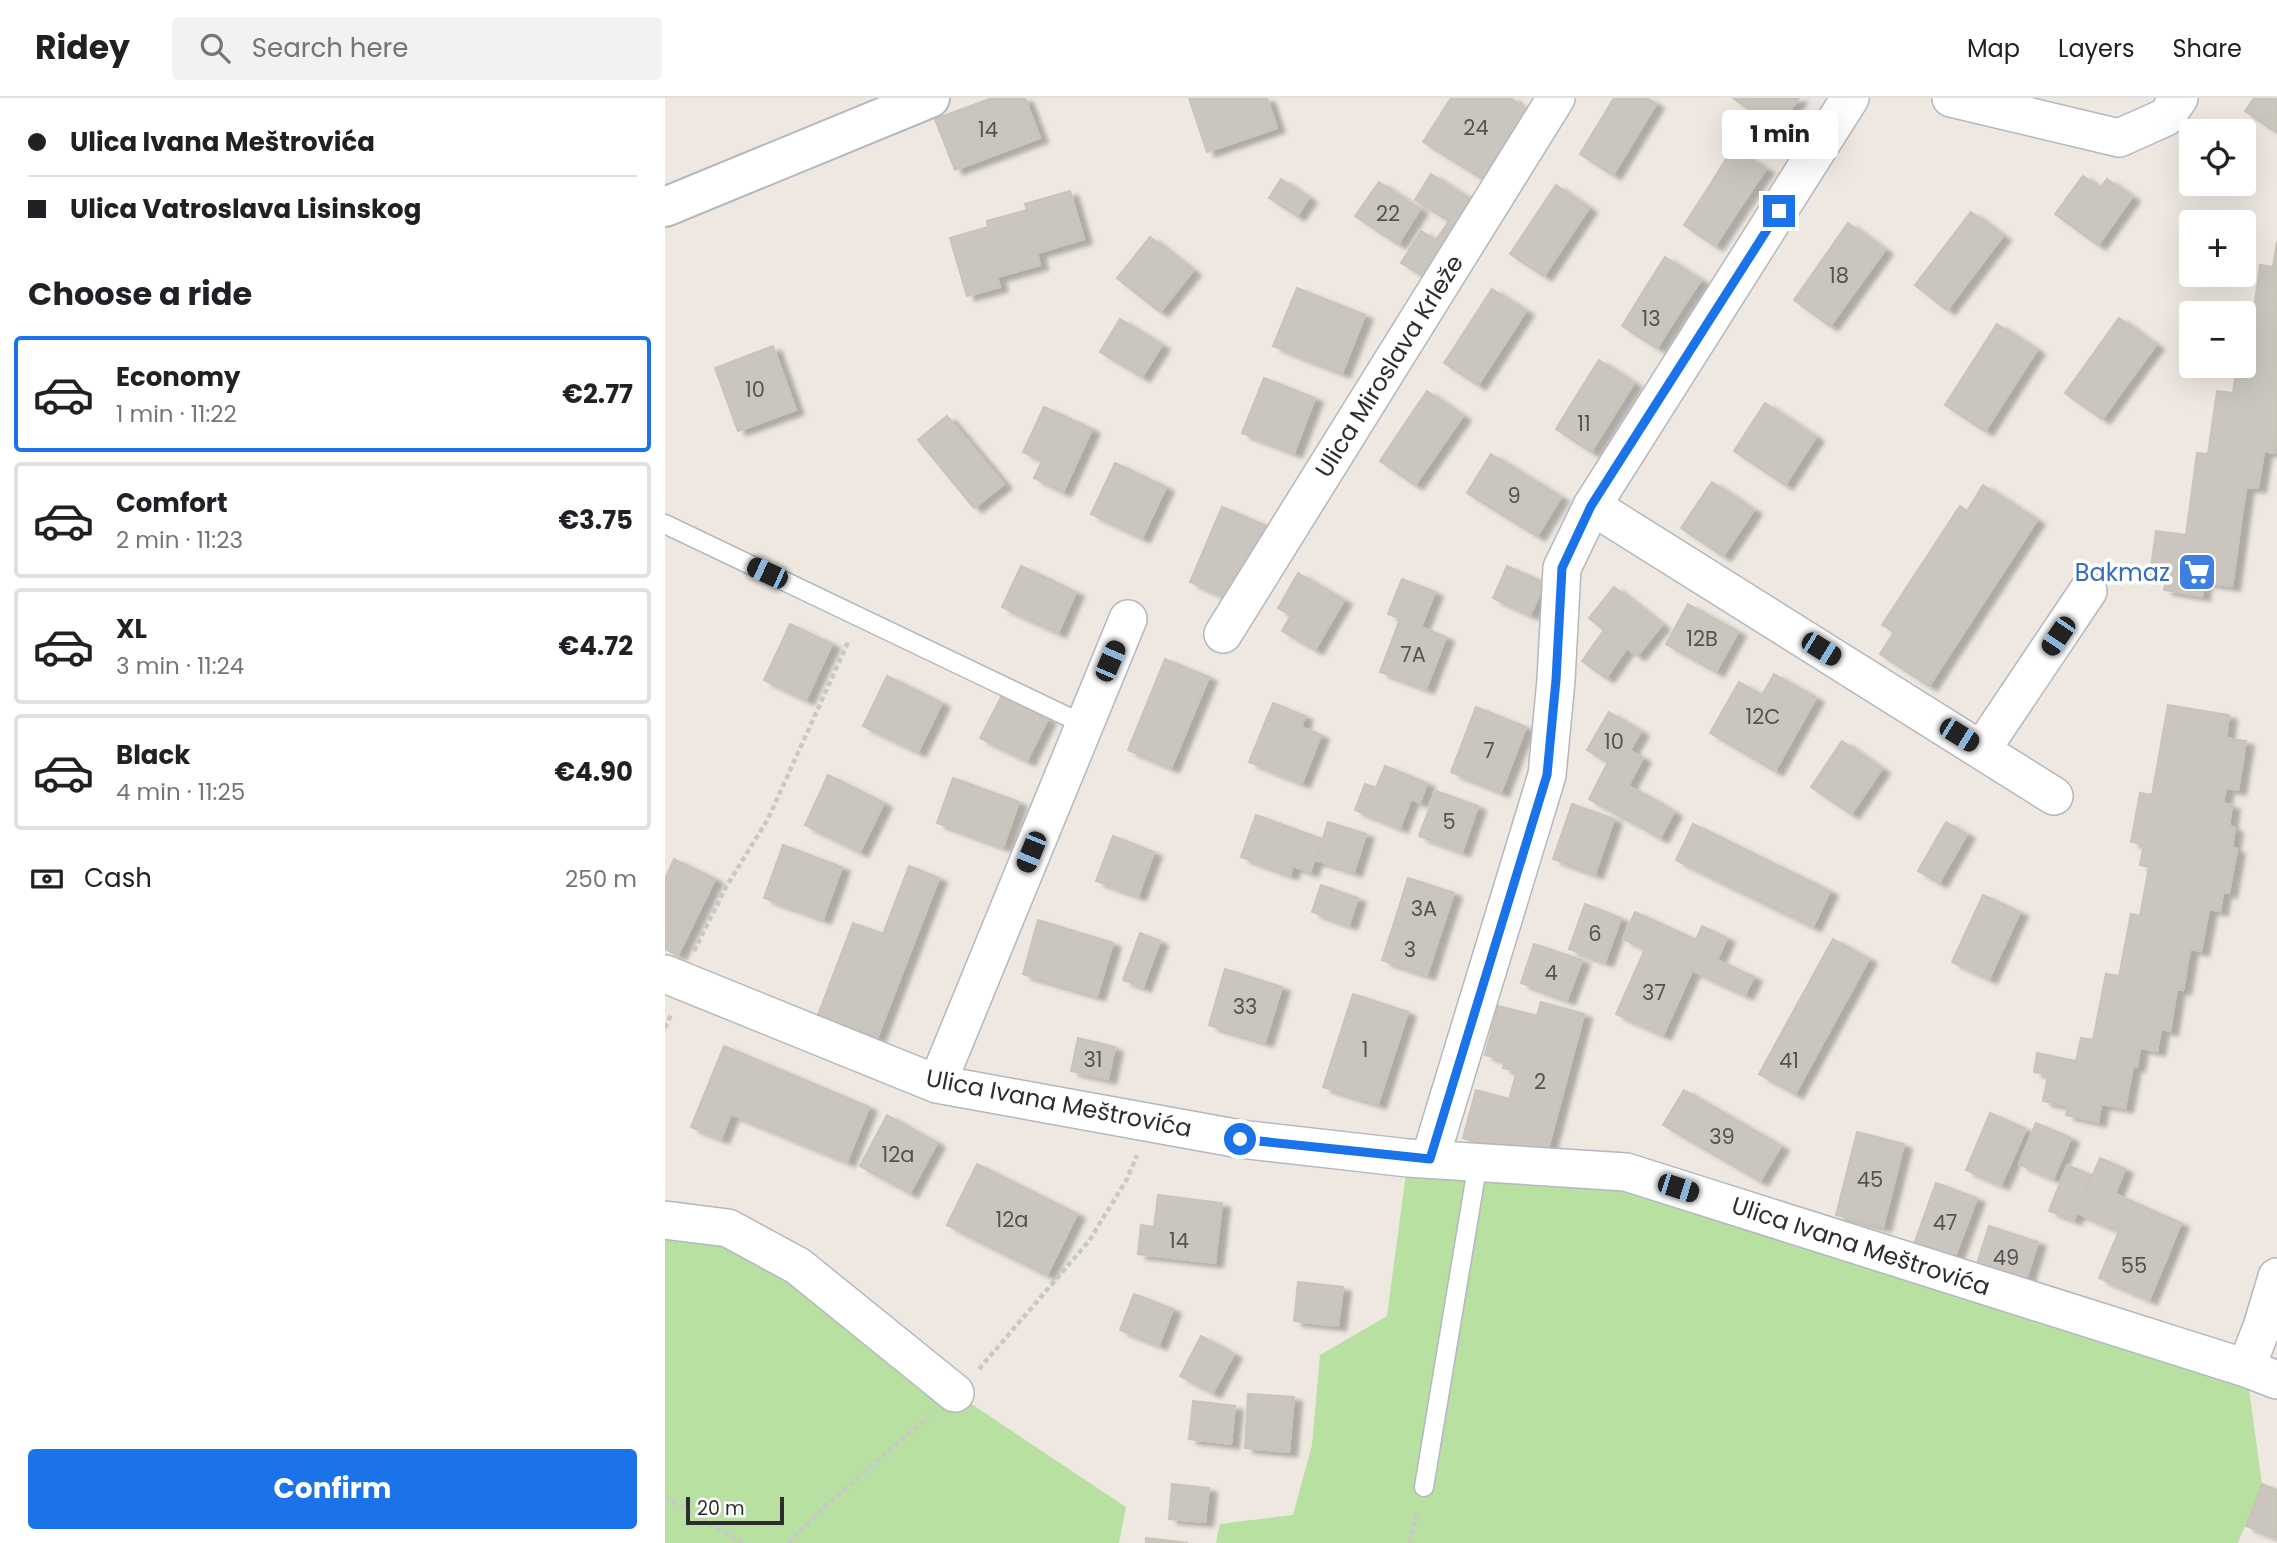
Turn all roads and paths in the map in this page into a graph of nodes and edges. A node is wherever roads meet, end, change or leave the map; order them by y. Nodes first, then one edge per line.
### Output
1 (930, 98) edge
2 (1556, 98) edge
3 (1850, 98) edge
4 (1951, 98) edge
5 (2179, 98) edge
6 (665, 207) edge
7 (1591, 506) junction
8 (665, 524) edge
9 (2088, 592) dead end
10 (859, 617) junction
11 (1128, 619) dead end
12 (1223, 634) dead end
13 (1083, 724) junction
14 (1982, 749) junction
15 (2054, 796) dead end
16 (676, 978) edge
17 (937, 1084) junction
18 (1141, 1144) dead end
19 (1430, 1159) junction
20 (1478, 1162) junction
21 (665, 1220) edge
22 (2277, 1277) edge
23 (2261, 1374) edge
24 (955, 1393) junction
25 (1424, 1488) joint
26 (665, 1497) edge
27 (743, 1543) edge
28 (788, 1543) edge
29 (1410, 1543) edge

1 - 6 street
2 - 12 street, Ulica Miroslava Krleže
3 - 7 street
4 - 5 street
7 - 14 street
7 - 19 street
8 - 10 lane
9 - 14 street
10 - 13 lane
10 - 16 path
11 - 13 street
13 - 17 street
14 - 15 street
16 - 17 street, Ulica Ivana Meštrovića
17 - 19 street, Ulica Ivana Meštrovića
18 - 24 path
19 - 20 street, Ulica Ivana Meštrovića
20 - 23 street, Ulica Ivana Meštrovića
20 - 25 lane
21 - 24 street
22 - 23 street
24 - 28 path
25 - 29 path
26 - 27 path

